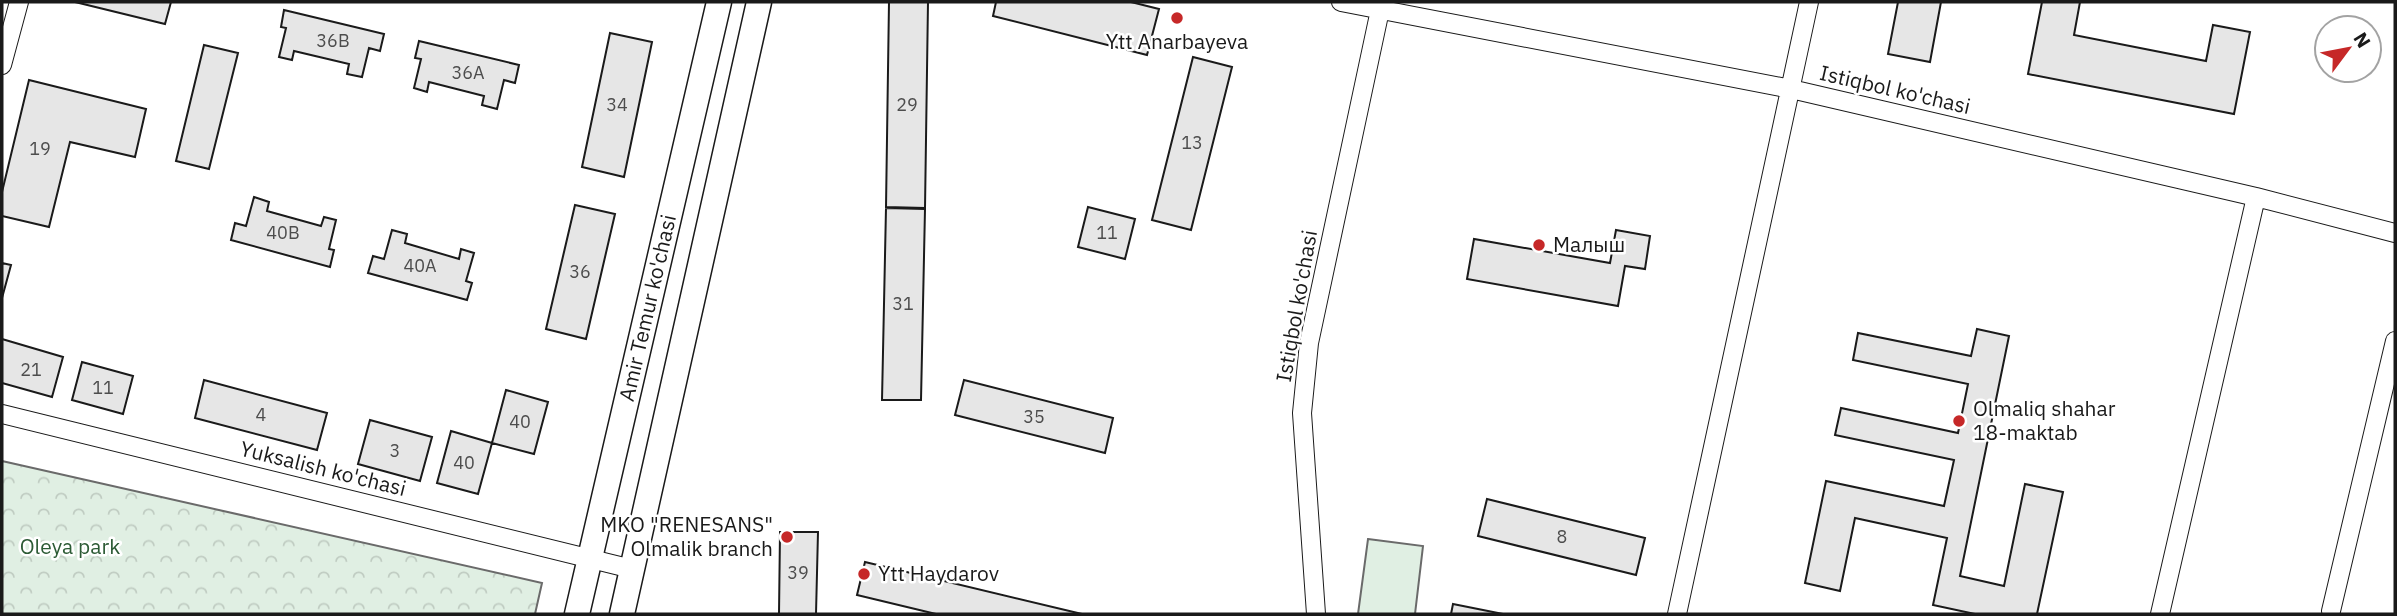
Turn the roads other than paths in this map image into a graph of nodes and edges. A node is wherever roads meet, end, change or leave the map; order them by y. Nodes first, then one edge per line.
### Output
1 (19, 2) edge
2 (719, 2) edge
3 (759, 2) edge
4 (1341, 2) edge
5 (1809, 2) edge
6 (1380, 10) junction
7 (2, 65) edge
8 (1791, 89) junction
9 (2256, 197) junction
10 (2395, 233) edge
11 (2395, 341) edge
12 (2, 414) edge
13 (589, 558) junction
14 (632, 569) junction
15 (2331, 611) dead end
16 (577, 614) edge
17 (622, 614) edge
18 (1316, 614) edge
19 (1677, 614) edge
20 (2160, 614) edge

1 - 7 street
2 - 13 main road, Amir Temur ko'chasi
3 - 14 main road, Amir Temur ko'chasi
4 - 6 street, Istiqbol ko'chasi
5 - 8 street
6 - 8 street, Istiqbol ko'chasi
6 - 18 street, Istiqbol ko'chasi
8 - 9 street, Istiqbol ko'chasi
8 - 19 street
9 - 10 street, Istiqbol ko'chasi
9 - 20 street
11 - 15 street
12 - 13 street, Yuksalish ko'chasi
13 - 14 street, Yuksalish ko'chasi
13 - 16 main road, Amir Temur ko'chasi
14 - 17 main road, Amir Temur ko'chasi

